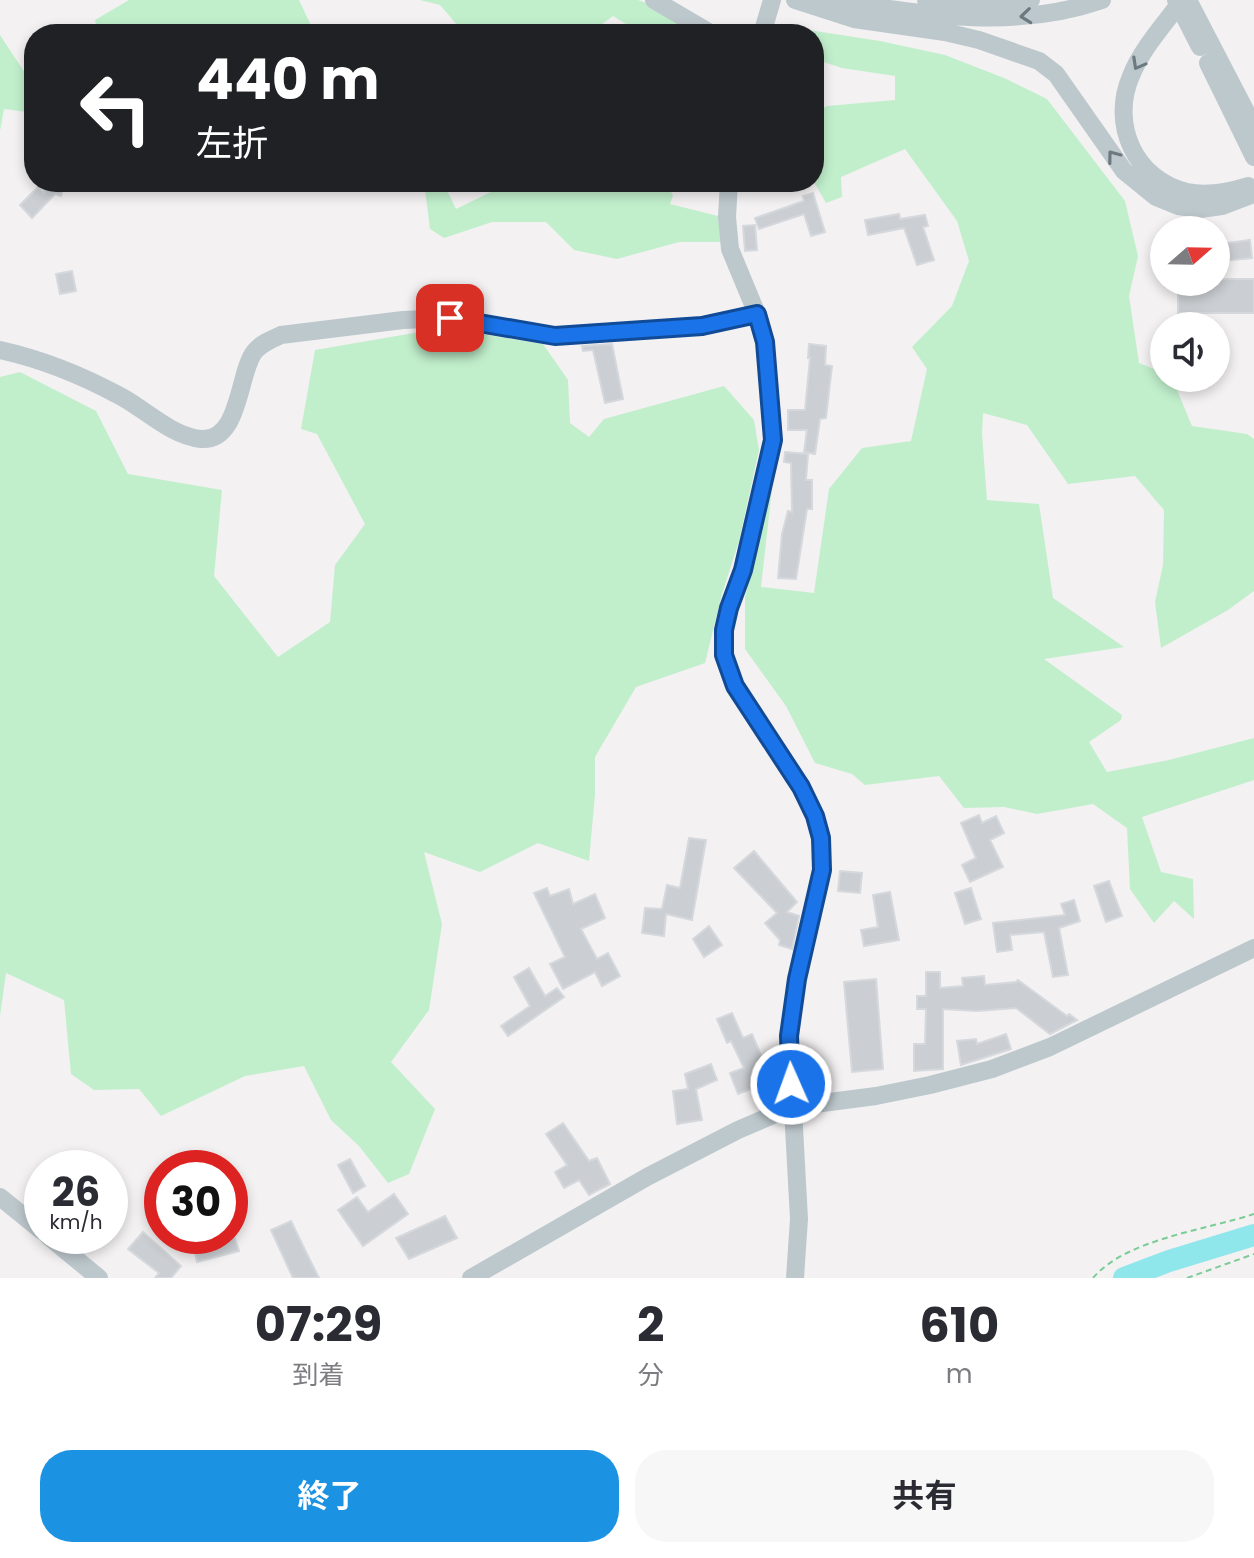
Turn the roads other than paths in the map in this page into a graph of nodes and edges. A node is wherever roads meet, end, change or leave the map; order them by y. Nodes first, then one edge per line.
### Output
1 (654, 0) edge
2 (772, 0) edge
3 (795, 0) edge
4 (830, 0) edge
5 (926, 0) edge
6 (1031, 0) edge
7 (1102, 0) edge
8 (1176, 0) edge
9 (1185, 0) edge
10 (695, 24) edge
11 (765, 24) edge
12 (1205, 44) junction
13 (1254, 127) edge
14 (1254, 157) edge
15 (1254, 184) edge
16 (728, 192) edge
17 (1254, 194) edge
18 (757, 314) junction
19 (0, 350) edge
20 (1254, 948) edge
21 (792, 1109) junction
22 (0, 1197) edge
23 (24, 1216) edge
24 (70, 1254) edge
25 (99, 1278) edge
26 (471, 1278) edge
27 (795, 1278) edge

1 - 10 street
2 - 11 street
17 -> 3 street
7 -> 4 street
5 - 6 street
8 - 12 street, bridge
9 - 12 street
9 -> 15 street
12 - 13 street
12 - 14 street
16 - 18 street
18 - 19 street
18 - 21 street
20 - 21 street
21 - 26 street
21 - 27 street
22 - 23 street
24 - 25 street

